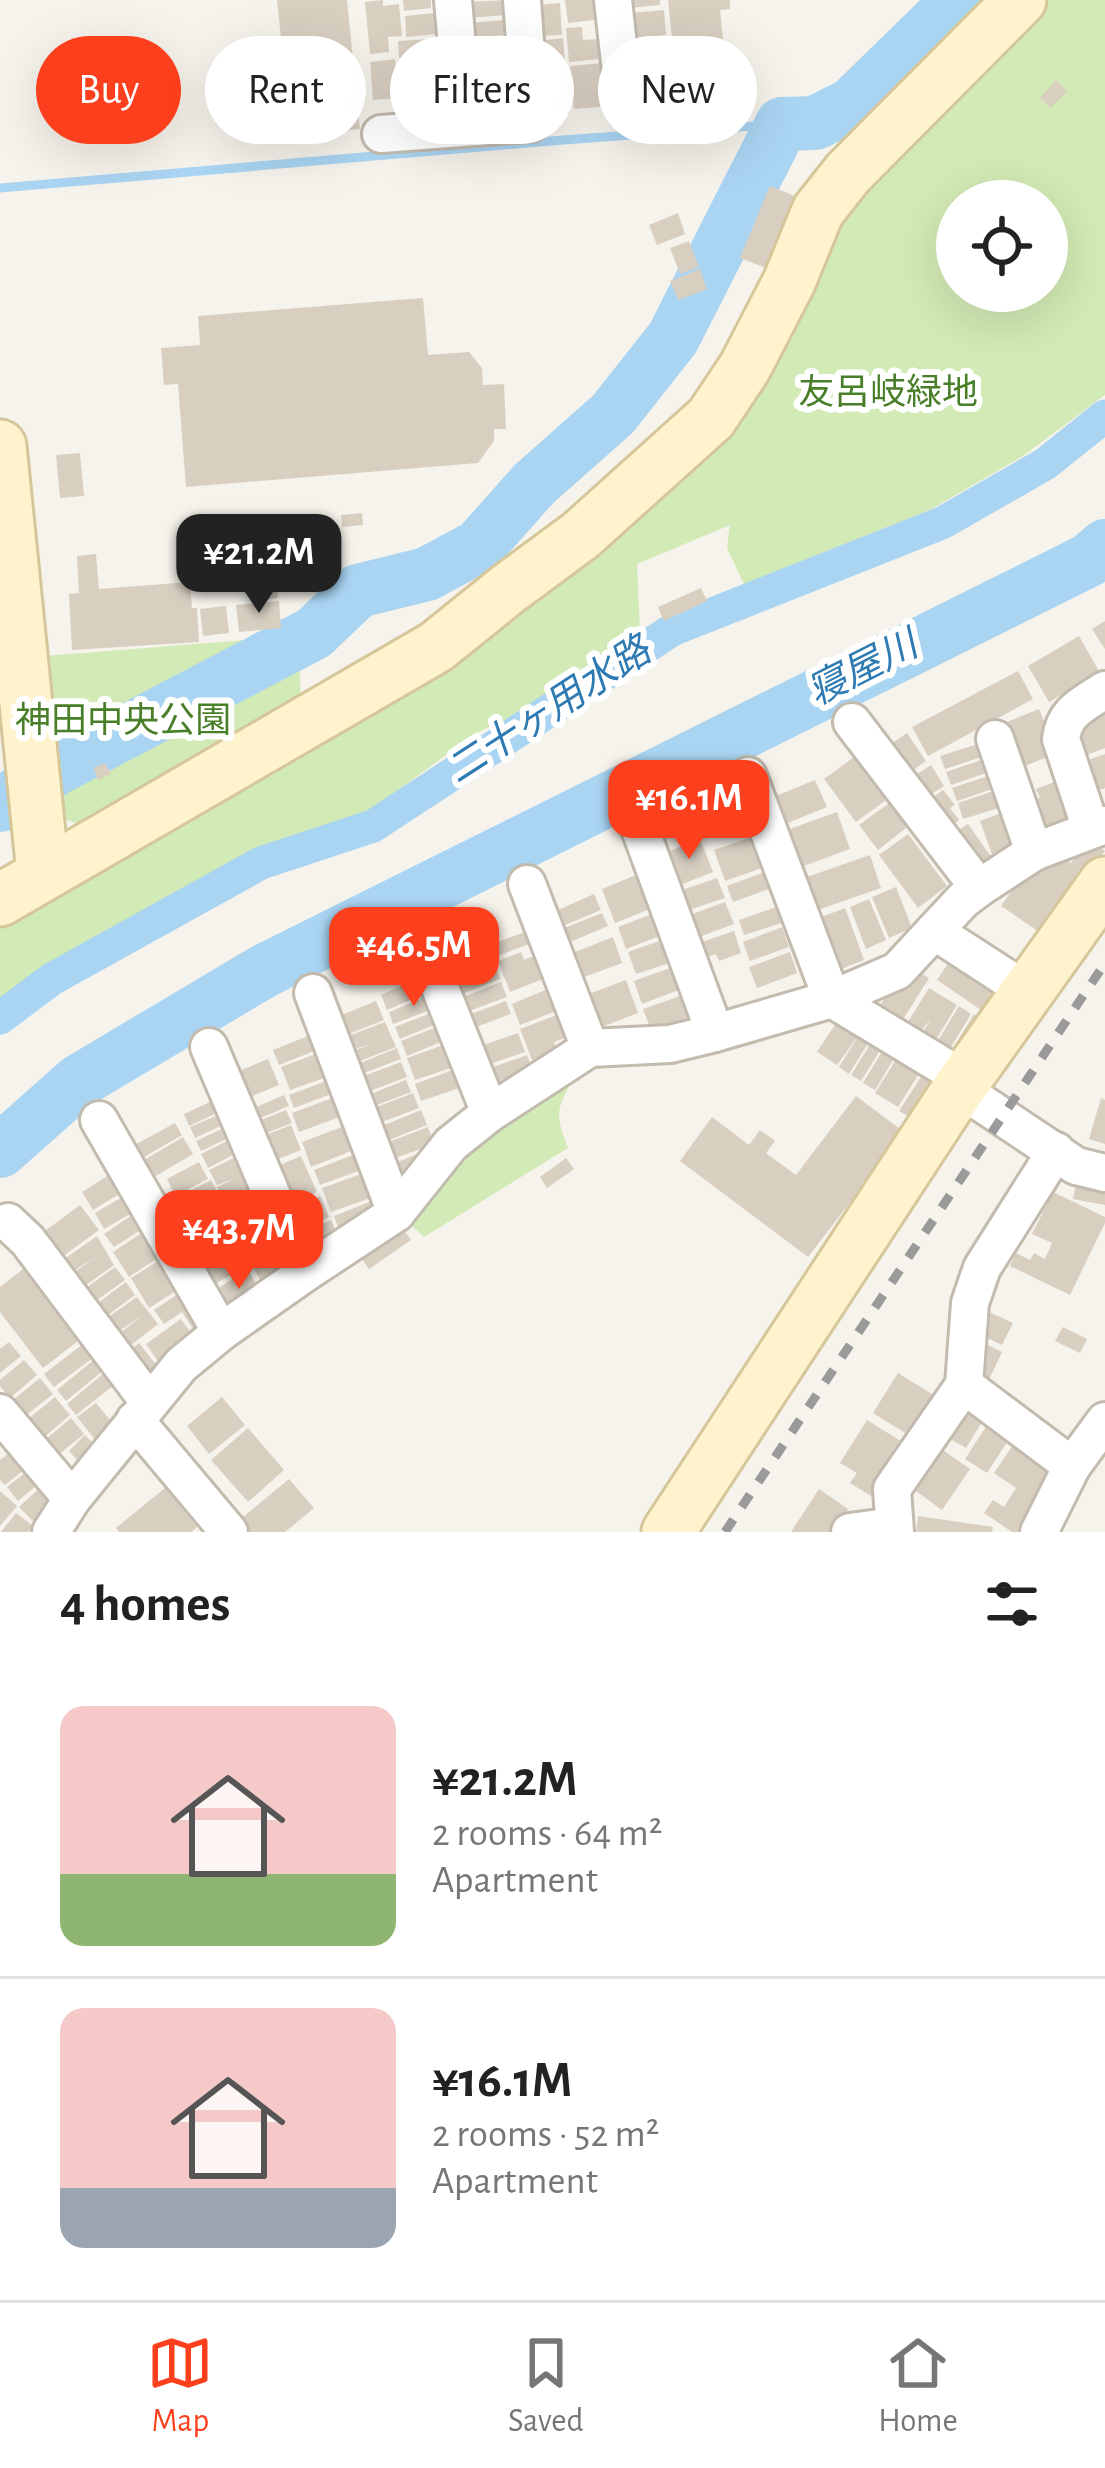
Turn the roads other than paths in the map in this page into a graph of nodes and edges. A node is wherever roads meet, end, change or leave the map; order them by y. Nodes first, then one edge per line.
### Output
1 (453, 0) edge
2 (522, 0) edge
3 (614, 0) edge
4 (1020, 0) edge
5 (456, 36) edge
6 (525, 36) edge
7 (618, 36) edge
8 (390, 133) edge
9 (381, 134) dead end
10 (0, 446) edge
11 (5, 556) edge
12 (1105, 690) edge
13 (852, 722) dead end
14 (995, 739) dead end
15 (16, 755) edge
16 (748, 776) dead end
17 (1098, 827) edge
18 (640, 829) dead end
19 (1034, 852) junction
20 (43, 873) junction
21 (1105, 883) edge
22 (527, 884) dead end
23 (979, 887) junction
24 (0, 900) edge
25 (934, 932) junction
26 (421, 940) dead end
27 (1028, 992) junction
28 (313, 994) dead end
29 (832, 999) junction
30 (715, 1033) junction
31 (209, 1047) dead end
32 (590, 1048) junction
33 (963, 1084) junction
34 (490, 1113) junction
35 (100, 1120) dead end
36 (1057, 1151) junction
37 (1105, 1173) edge
38 (396, 1214) junction
39 (8, 1222) dead end
40 (305, 1273) junction
41 (220, 1332) junction
42 (964, 1384) junction
43 (142, 1411) junction
44 (0, 1413) edge
45 (1105, 1421) edge
46 (1072, 1466) junction
47 (72, 1498) junction
48 (895, 1529) edge
49 (1042, 1531) edge
50 (51, 1532) edge
51 (229, 1532) edge
52 (668, 1532) edge
53 (850, 1532) edge

1 - 5 street
2 - 6 street
3 - 7 street
4 - 20 street
8 - 9 street
10 - 11 street
11 - 15 street
12 - 17 street
13 - 23 street
14 - 19 street
15 - 20 street
16 - 29 street
17 - 19 street
18 - 30 street
19 - 23 street
20 - 24 street
21 - 27 street
22 - 32 street
23 - 25 street
25 - 27 street
25 - 29 street
26 - 34 street
27 - 33 street
28 - 38 street
29 - 30 street
29 - 33 street
30 - 32 street
31 - 40 street
32 - 34 street
33 - 36 street
33 - 52 street
34 - 38 street
35 - 41 street
36 - 37 street
36 - 42 street
38 - 40 street
39 - 43 street
40 - 41 street
41 - 43 street
42 - 46 street
42 - 48 street
43 - 47 street
43 - 51 street
44 - 47 street
45 - 46 street
46 - 49 street
47 - 50 street
48 - 53 street

